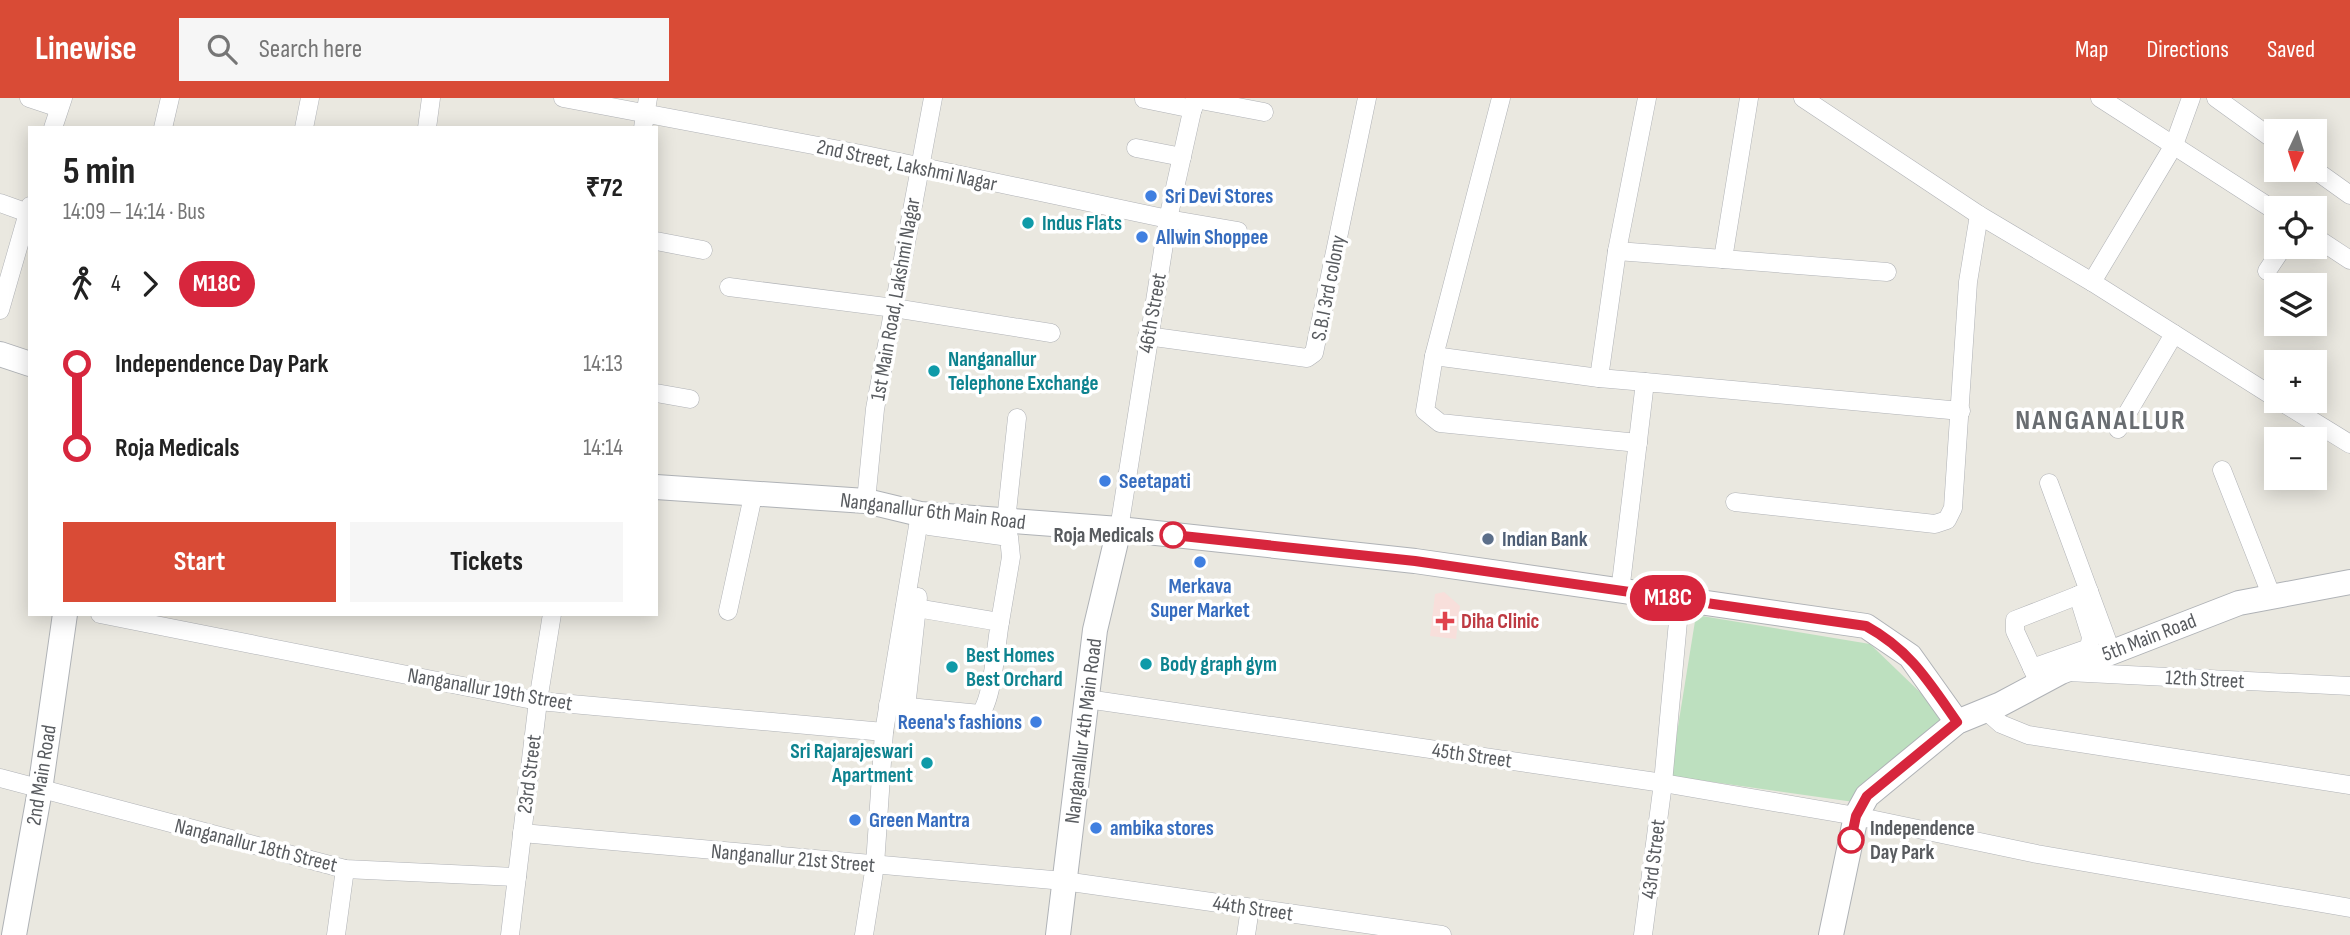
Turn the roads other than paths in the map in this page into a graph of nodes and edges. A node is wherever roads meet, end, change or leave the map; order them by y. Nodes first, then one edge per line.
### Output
1 (29, 98) edge
2 (170, 98) edge
3 (310, 98) edge
4 (431, 98) edge
5 (564, 98) edge
6 (933, 98) edge
7 (1367, 98) edge
8 (1501, 98) edge
9 (1647, 98) edge
10 (1749, 98) edge
11 (1804, 98) edge
12 (2100, 98) edge
13 (2191, 98) edge
14 (2216, 98) edge
15 (1144, 99) edge
16 (1194, 102) edge
17 (61, 103) edge
18 (1264, 112) dead end
19 (645, 113) edge
20 (54, 126) edge
21 (163, 126) edge
22 (304, 126) edge
23 (427, 126) edge
24 (2264, 133) edge
25 (2174, 145) junction
26 (1136, 148) dead end
27 (1182, 157) junction
28 (919, 166) junction
29 (2328, 179) edge
30 (2350, 195) edge
31 (0, 203) edge
32 (2264, 204) edge
33 (28, 210) edge
34 (28, 213) edge
35 (1979, 215) junction
36 (1168, 219) junction
37 (1238, 230) dead end
38 (658, 241) edge
39 (2327, 245) edge
40 (703, 250) dead end
41 (1617, 251) junction
42 (1723, 259) junction
43 (2275, 259) edge
44 (2350, 260) edge
45 (2267, 271) dead end
46 (1887, 272) dead end
47 (2092, 282) junction
48 (729, 287) dead end
49 (894, 308) junction
50 (0, 310) edge
51 (1051, 333) dead end
52 (2174, 334) junction
53 (1147, 336) junction
54 (0, 354) edge
55 (1434, 356) junction
56 (28, 363) edge
57 (1599, 377) junction
58 (1645, 382) junction
59 (2264, 391) edge
60 (658, 393) edge
61 (690, 399) dead end
62 (1961, 411) junction
63 (2299, 413) edge
64 (1017, 418) dead end
65 (2118, 429) dead end
66 (1638, 443) junction
67 (2350, 444) edge
68 (2222, 470) dead end
69 (2049, 483) dead end
70 (658, 487) edge
71 (753, 496) junction
72 (866, 501) junction
73 (1735, 502) dead end
74 (927, 518) junction
75 (1006, 520) junction
76 (1119, 529) junction
77 (2350, 582) edge
78 (1620, 592) junction
79 (2083, 593) junction
80 (2272, 597) junction
81 (1680, 600) junction
82 (911, 606) junction
83 (728, 611) dead end
84 (65, 616) edge
85 (110, 616) edge
86 (552, 616) edge
87 (1000, 622) junction
88 (2111, 651) junction
89 (2044, 675) junction
90 (2350, 686) edge
91 (1087, 699) junction
92 (538, 701) junction
93 (888, 705) junction
94 (906, 708) junction
95 (1984, 709) junction
96 (1957, 722) junction
97 (884, 732) junction
98 (0, 778) edge
99 (1663, 783) junction
100 (2350, 785) edge
101 (40, 790) junction
102 (1856, 816) junction
103 (522, 833) junction
104 (875, 865) junction
105 (345, 869) junction
106 (517, 877) junction
107 (1064, 881) junction
108 (1250, 908) junction
109 (2350, 908) edge
110 (14, 935) edge
111 (336, 935) edge
112 (510, 935) edge
113 (864, 935) edge
114 (1058, 935) edge
115 (1246, 935) edge
116 (1442, 935) edge
117 (1643, 935) edge
118 (1832, 935) edge

1 - 17 street
2 - 21 street
3 - 22 street
4 - 23 street
5 - 19 street, 2nd Street, Lakshmi Nagar
6 - 28 street, 1st Main Road, Lakshmi Nagar
7 - 53 street, S.B.I 3rd colony
8 - 55 street
9 - 41 street
10 - 42 street
11 - 35 street
12 - 25 street
13 - 25 street
14 - 24 street
15 - 16 street
16 - 18 street
16 - 27 street, 46th Street
17 - 20 street
19 - 28 street, 2nd Street, Lakshmi Nagar
25 - 32 street
25 - 47 street
26 - 27 street
27 - 36 street, 46th Street
28 - 36 street, 2nd Street, Lakshmi Nagar
28 - 49 street, 1st Main Road, Lakshmi Nagar
29 - 30 street
31 - 33 street
34 - 50 street
35 - 47 street
35 - 62 street
36 - 37 street, 2nd Street, Lakshmi Nagar
36 - 53 street, 46th Street
38 - 40 street
39 - 44 street
41 - 42 street
41 - 57 street
42 - 46 street
43 - 45 street
47 - 52 street
48 - 49 street
49 - 51 street
49 - 72 street, 1st Main Road, Lakshmi Nagar
52 - 59 street
52 - 65 street
53 - 76 street, 46th Street
54 - 56 street
55 - 57 street
55 - 66 street
57 - 58 street
58 - 62 street
58 - 66 street
60 - 61 street
62 - 73 street
63 - 67 street
64 - 75 street
66 - 78 street
68 - 80 street
69 - 79 street
70 - 71 street, Nanganallur 6th Main Road
71 - 72 street, Nanganallur 6th Main Road
71 - 83 street
72 - 74 street, Nanganallur 6th Main Road
74 - 75 street, Nanganallur 6th Main Road
74 - 82 street
74 - 87 street
75 - 76 street, Nanganallur 6th Main Road
76 - 78 street, Nanganallur 6th Main Road
76 - 91 street, Nanganallur 4th Main Road
77 - 80 street, 5th Main Road
78 - 81 street, Nanganallur 6th Main Road
79 - 88 street
79 - 89 street
79 - 89 street
80 - 88 street, 5th Main Road
81 - 96 street, Nanganallur 6th Main Road
81 - 99 street, 43rd Street
82 - 87 street
82 - 93 street
82 - 94 street
84 - 101 street, 2nd Main Road
85 - 92 street, Nanganallur 19th Street
86 - 92 street, 23rd Street
87 - 94 street
88 - 89 street, 5th Main Road
89 - 90 street, 12th Street
89 - 95 street, 5th Main Road
91 - 99 street, 45th Street
91 - 107 street, Nanganallur 4th Main Road
92 - 97 street, Nanganallur 19th Street
92 - 103 street, 23rd Street
93 - 94 street
93 - 97 street
95 - 96 street, 5th Main Road
95 - 100 street
96 - 102 street, 5th Main Road
97 - 104 street
98 - 101 street, Nanganallur 18th Street
99 - 102 street, 45th Street
99 - 117 street, 43rd Street
101 - 105 street, Nanganallur 18th Street
101 - 110 street, 2nd Main Road
102 - 109 street, 45th Street
102 - 118 street
103 - 104 street, Nanganallur 21st Street
103 - 106 street, 23rd Street
104 - 107 street, Nanganallur 21st Street
104 - 113 street
105 - 106 street, Nanganallur 18th Street
105 - 111 street
106 - 112 street, 23rd Street
107 - 108 street, 44th Street
107 - 114 street, Nanganallur 4th Main Road
108 - 115 street
108 - 116 street, 44th Street

